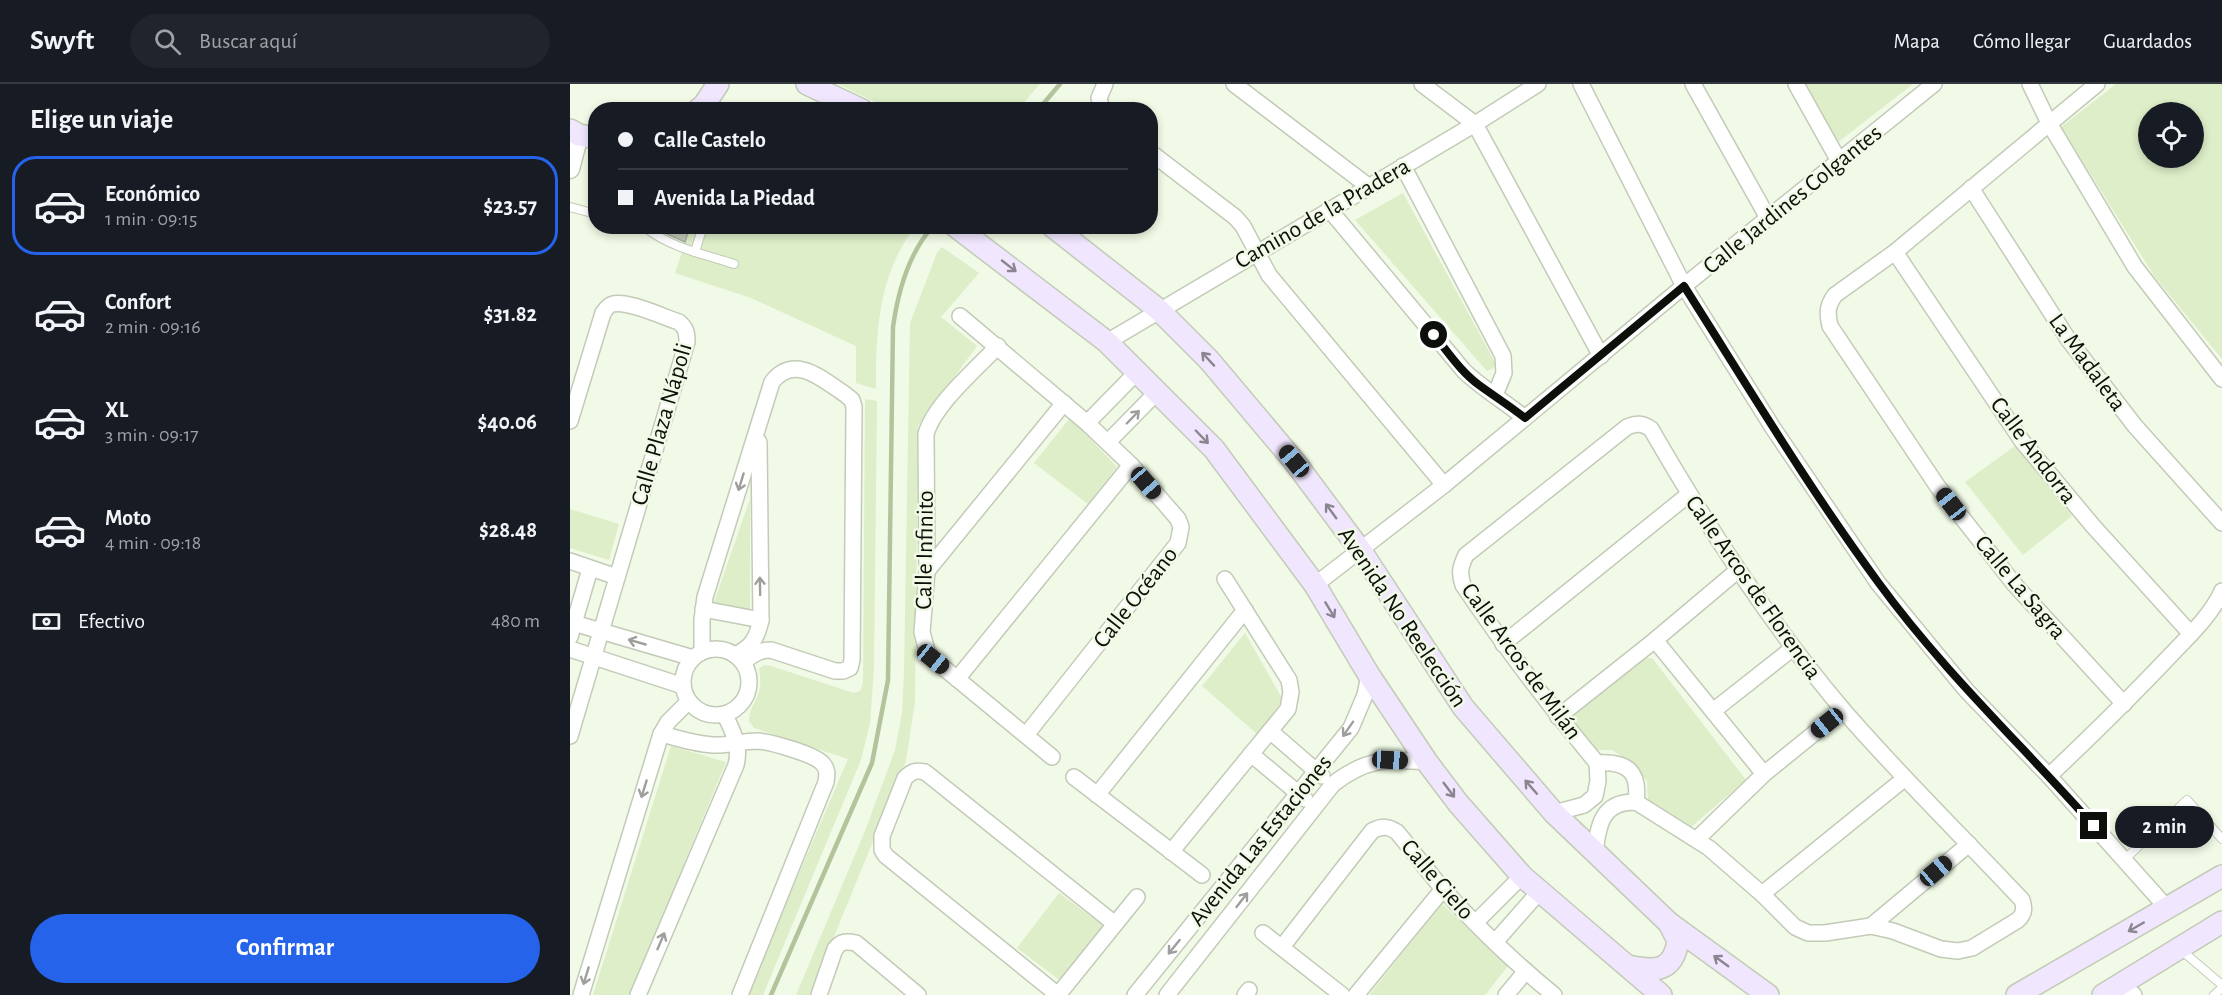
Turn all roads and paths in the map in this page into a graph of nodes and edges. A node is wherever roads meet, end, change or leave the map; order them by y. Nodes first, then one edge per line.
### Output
1 (718, 84) edge
2 (807, 84) edge
3 (1105, 84) edge
4 (1234, 84) edge
5 (1422, 84) edge
6 (1538, 84) edge
7 (1581, 84) edge
8 (1693, 84) edge
9 (1796, 84) edge
10 (1934, 84) edge
11 (2030, 84) edge
12 (2097, 84) edge
13 (710, 102) edge
14 (845, 102) edge
15 (1100, 102) edge
16 (2049, 123) junction
17 (1475, 124) junction
18 (582, 134) edge
19 (1158, 158) edge
20 (1839, 161) junction
21 (1402, 166) junction
22 (570, 169) edge
23 (1368, 186) junction
24 (1971, 188) junction
25 (570, 207) edge
26 (1329, 209) junction
27 (588, 212) edge
28 (1768, 218) junction
29 (653, 234) edge
30 (701, 234) edge
31 (967, 234) edge
32 (1062, 234) edge
33 (695, 252) junction
34 (1256, 252) junction
35 (1895, 252) junction
36 (734, 264) dead end
37 (1684, 286) junction
38 (1159, 310) junction
39 (960, 316) dead end
40 (1107, 342) junction
41 (998, 346) junction
42 (1601, 356) junction
43 (1137, 372) junction
44 (2222, 379) edge
45 (1158, 391) junction
46 (1495, 395) junction
47 (1065, 403) junction
48 (1525, 418) junction
49 (570, 421) edge
50 (1088, 423) junction
51 (1636, 424) joint
52 (759, 427) junction
53 (1108, 442) junction
54 (1131, 465) junction
55 (1444, 485) junction
56 (1688, 495) junction
57 (2222, 523) edge
58 (1361, 551) junction
59 (570, 561) edge
60 (590, 569) junction
61 (927, 571) junction
62 (1737, 571) junction
63 (617, 578) junction
64 (1225, 579) dead end
65 (1315, 585) junction
66 (2221, 597) edge
67 (703, 609) junction
68 (1245, 610) junction
69 (761, 620) junction
70 (572, 628) edge
71 (601, 632) junction
72 (2191, 634) junction
73 (1655, 640) junction
74 (1503, 644) junction
75 (1793, 648) junction
76 (570, 649) edge
77 (698, 655) junction
78 (594, 657) junction
79 (739, 658) junction
80 (1369, 675) junction
81 (957, 679) junction
82 (683, 686) junction
83 (689, 701) junction
84 (2124, 704) junction
85 (574, 708) edge
86 (1843, 710) junction
87 (1713, 711) junction
88 (725, 715) junction
89 (1558, 717) junction
90 (1270, 731) junction
91 (661, 734) junction
92 (1026, 735) junction
93 (570, 736) edge
94 (738, 742) junction
95 (1251, 754) junction
96 (1052, 757) dead end
97 (1426, 762) junction
98 (1597, 763) junction
99 (1316, 771) junction
100 (1764, 774) junction
101 (2049, 776) junction
102 (1074, 777) dead end
103 (1904, 779) junction
104 (1333, 784) junction
105 (1298, 793) junction
106 (1097, 795) junction
107 (1595, 796) junction
108 (1636, 802) junction
109 (1314, 807) junction
110 (1608, 810) junction
111 (1554, 813) junction
112 (1697, 838) junction
113 (2222, 839) edge
114 (1969, 844) junction
115 (1171, 852) junction
116 (1594, 853) junction
117 (2124, 860) junction
118 (1202, 875) dead end
119 (1522, 876) junction
120 (2222, 876) edge
121 (1443, 889) junction
122 (1539, 892) junction
123 (1762, 894) junction
124 (1137, 897) dead end
125 (2168, 909) junction
126 (2222, 922) edge
127 (1475, 923) junction
128 (1669, 923) junction
129 (1115, 924) junction
130 (1871, 926) junction
131 (1263, 933) dead end
132 (1495, 942) junction
133 (1282, 947) junction
134 (2179, 948) junction
135 (1628, 966) junction
136 (1526, 971) junction
137 (2222, 986) edge
138 (2128, 990) edge
139 (580, 995) edge
140 (638, 995) edge
141 (740, 995) edge
142 (819, 995) edge
143 (918, 995) edge
144 (1058, 995) edge
145 (1135, 995) edge
146 (1167, 995) edge
147 (1342, 995) edge
148 (1356, 995) edge
149 (1506, 995) edge
150 (1554, 995) edge
151 (1661, 995) edge
152 (1768, 995) edge
153 (2018, 995) edge
154 (2103, 995) edge
155 (2214, 995) edge

1 - 13 main road
2 - 14 main road
3 - 15 street
4 - 23 street
5 - 17 street
6 - 17 street, Camino de la Pradera
7 - 37 street
8 - 28 street
9 - 20 street
10 - 20 street, Calle Jardines Colgantes
11 - 16 street
12 - 16 street
16 - 24 street
16 - 44 street
17 - 21 street, Camino de la Pradera
17 - 42 street
18 - 22 street
19 - 34 street
20 - 28 street, Calle Jardines Colgantes
21 - 23 street, Camino de la Pradera
21 - 46 street
23 - 26 street, Camino de la Pradera
24 - 35 street
24 - 57 street, La Madaleta
25 - 27 lane
26 - 34 street, Camino de la Pradera
26 - 46 street
28 - 37 street, Calle Jardines Colgantes
29 - 33 lane
30 - 33 lane
31 -> 40 main road
32 - 38 main road, Avenida No Reelección
33 - 36 lane
34 - 38 street, Camino de la Pradera
34 - 55 street
35 - 72 street, Calle Andorra
35 - 84 street, Calle La Sagra
37 - 42 street, Calle Jardines Colgantes
37 - 101 street
38 - 40 street, Camino de la Pradera
58 -> 38 main road, Avenida No Reelección
39 - 41 street, Calle Océano
40 - 43 main road
41 - 47 street, Calle Océano
41 - 61 street, Calle Infinito
42 - 48 street, Calle Jardines Colgantes
43 - 45 main road
43 - 50 street
53 -> 45 street
45 -> 65 main road
46 - 48 street
47 - 50 street, Calle Océano
47 - 61 street
48 - 55 street, Calle Jardines Colgantes
49 - 63 street, Calle Plaza Nápoli
50 - 53 street, Calle Océano
51 - 56 street, Calle Arcos de Florencia
51 - 74 street, Calle Arcos de Milán
52 -> 67 street
69 -> 52 street
52 - 79 street
53 - 54 street, Calle Océano
54 - 81 street
54 - 92 street, Calle Océano
55 - 58 street, Calle Jardines Colgantes
56 - 62 street, Calle Arcos de Florencia
56 - 74 street
58 - 65 street, Calle Jardines Colgantes
111 -> 58 main road, Avenida No Reelección
59 - 60 street
60 - 63 street
60 - 70 street
61 - 81 street, Calle Infinito
62 - 73 street
62 - 75 street, Calle Arcos de Florencia
63 - 71 street, Calle Plaza Nápoli
64 - 68 street
65 -> 80 main road
66 - 72 street
67 - 69 street
67 - 77 street
68 - 90 street
68 - 106 street
69 - 79 street
70 - 71 street
77 -> 71 street
71 - 78 street, Calle Plaza Nápoli
72 - 84 street
73 - 87 street
73 - 89 street
74 - 89 street, Calle Arcos de Milán
75 - 86 street, Calle Arcos de Florencia
75 - 87 street
76 - 78 street
77 - 79 street
77 - 82 street
78 - 82 street
78 - 85 street, Calle Plaza Nápoli
79 - 88 street
80 - 97 main road
80 -> 99 street, Avenida Las Estaciones
81 - 92 street, Calle Infinito
82 - 83 street
83 - 88 street
83 - 91 street
84 - 101 street
85 - 93 street, Calle Plaza Nápoli
86 - 100 street
86 - 103 street, Calle Arcos de Florencia
87 - 100 street
88 - 94 street
89 - 98 street, Calle Arcos de Milán
90 - 95 street
90 - 99 street
91 - 94 street
91 -> 139 street
92 - 96 street, Calle Infinito
140 -> 94 street
94 - 141 street
95 - 105 street
95 - 115 street
97 - 104 street, Avenida Las Estaciones
97 -> 119 main road
98 - 107 street
98 - 108 street
99 - 104 street
99 - 105 street, Avenida Las Estaciones
100 - 112 street
101 - 117 street
102 - 106 street
103 - 114 street, Calle Arcos de Florencia
103 - 123 street
104 - 109 street, Avenida Las Estaciones
105 - 109 street
105 -> 145 street, Avenida Las Estaciones
106 - 115 street
107 - 110 street
107 - 111 street
108 - 110 street
108 - 112 street
146 -> 109 street, Avenida Las Estaciones
110 - 116 street
111 - 116 main road, Avenida No Reelección
112 - 123 street
113 - 117 lane
114 - 130 street
114 - 130 street, Calle Arcos de Florencia
115 - 118 street
116 - 128 main road, Avenida No Reelección
117 - 125 street
119 - 122 main road
119 - 127 street
120 - 125 main road
121 - 127 street, Calle Cielo
121 - 133 street, Calle Cielo
121 - 148 street
122 - 132 street
122 - 135 main road
123 - 130 street
124 - 129 street
125 -> 153 main road
126 - 134 main road
127 - 132 street, Calle Cielo
128 - 135 main road
152 -> 128 main road, Avenida No Reelección
129 - 144 street
129 - 144 street
131 - 133 street
132 - 136 street, Calle Cielo
133 - 147 street
134 - 137 lane
134 - 138 main road
135 - 151 main road
136 - 149 street
136 - 150 street, Calle Cielo
137 - 155 lane
138 - 154 main road
142 - 143 street

